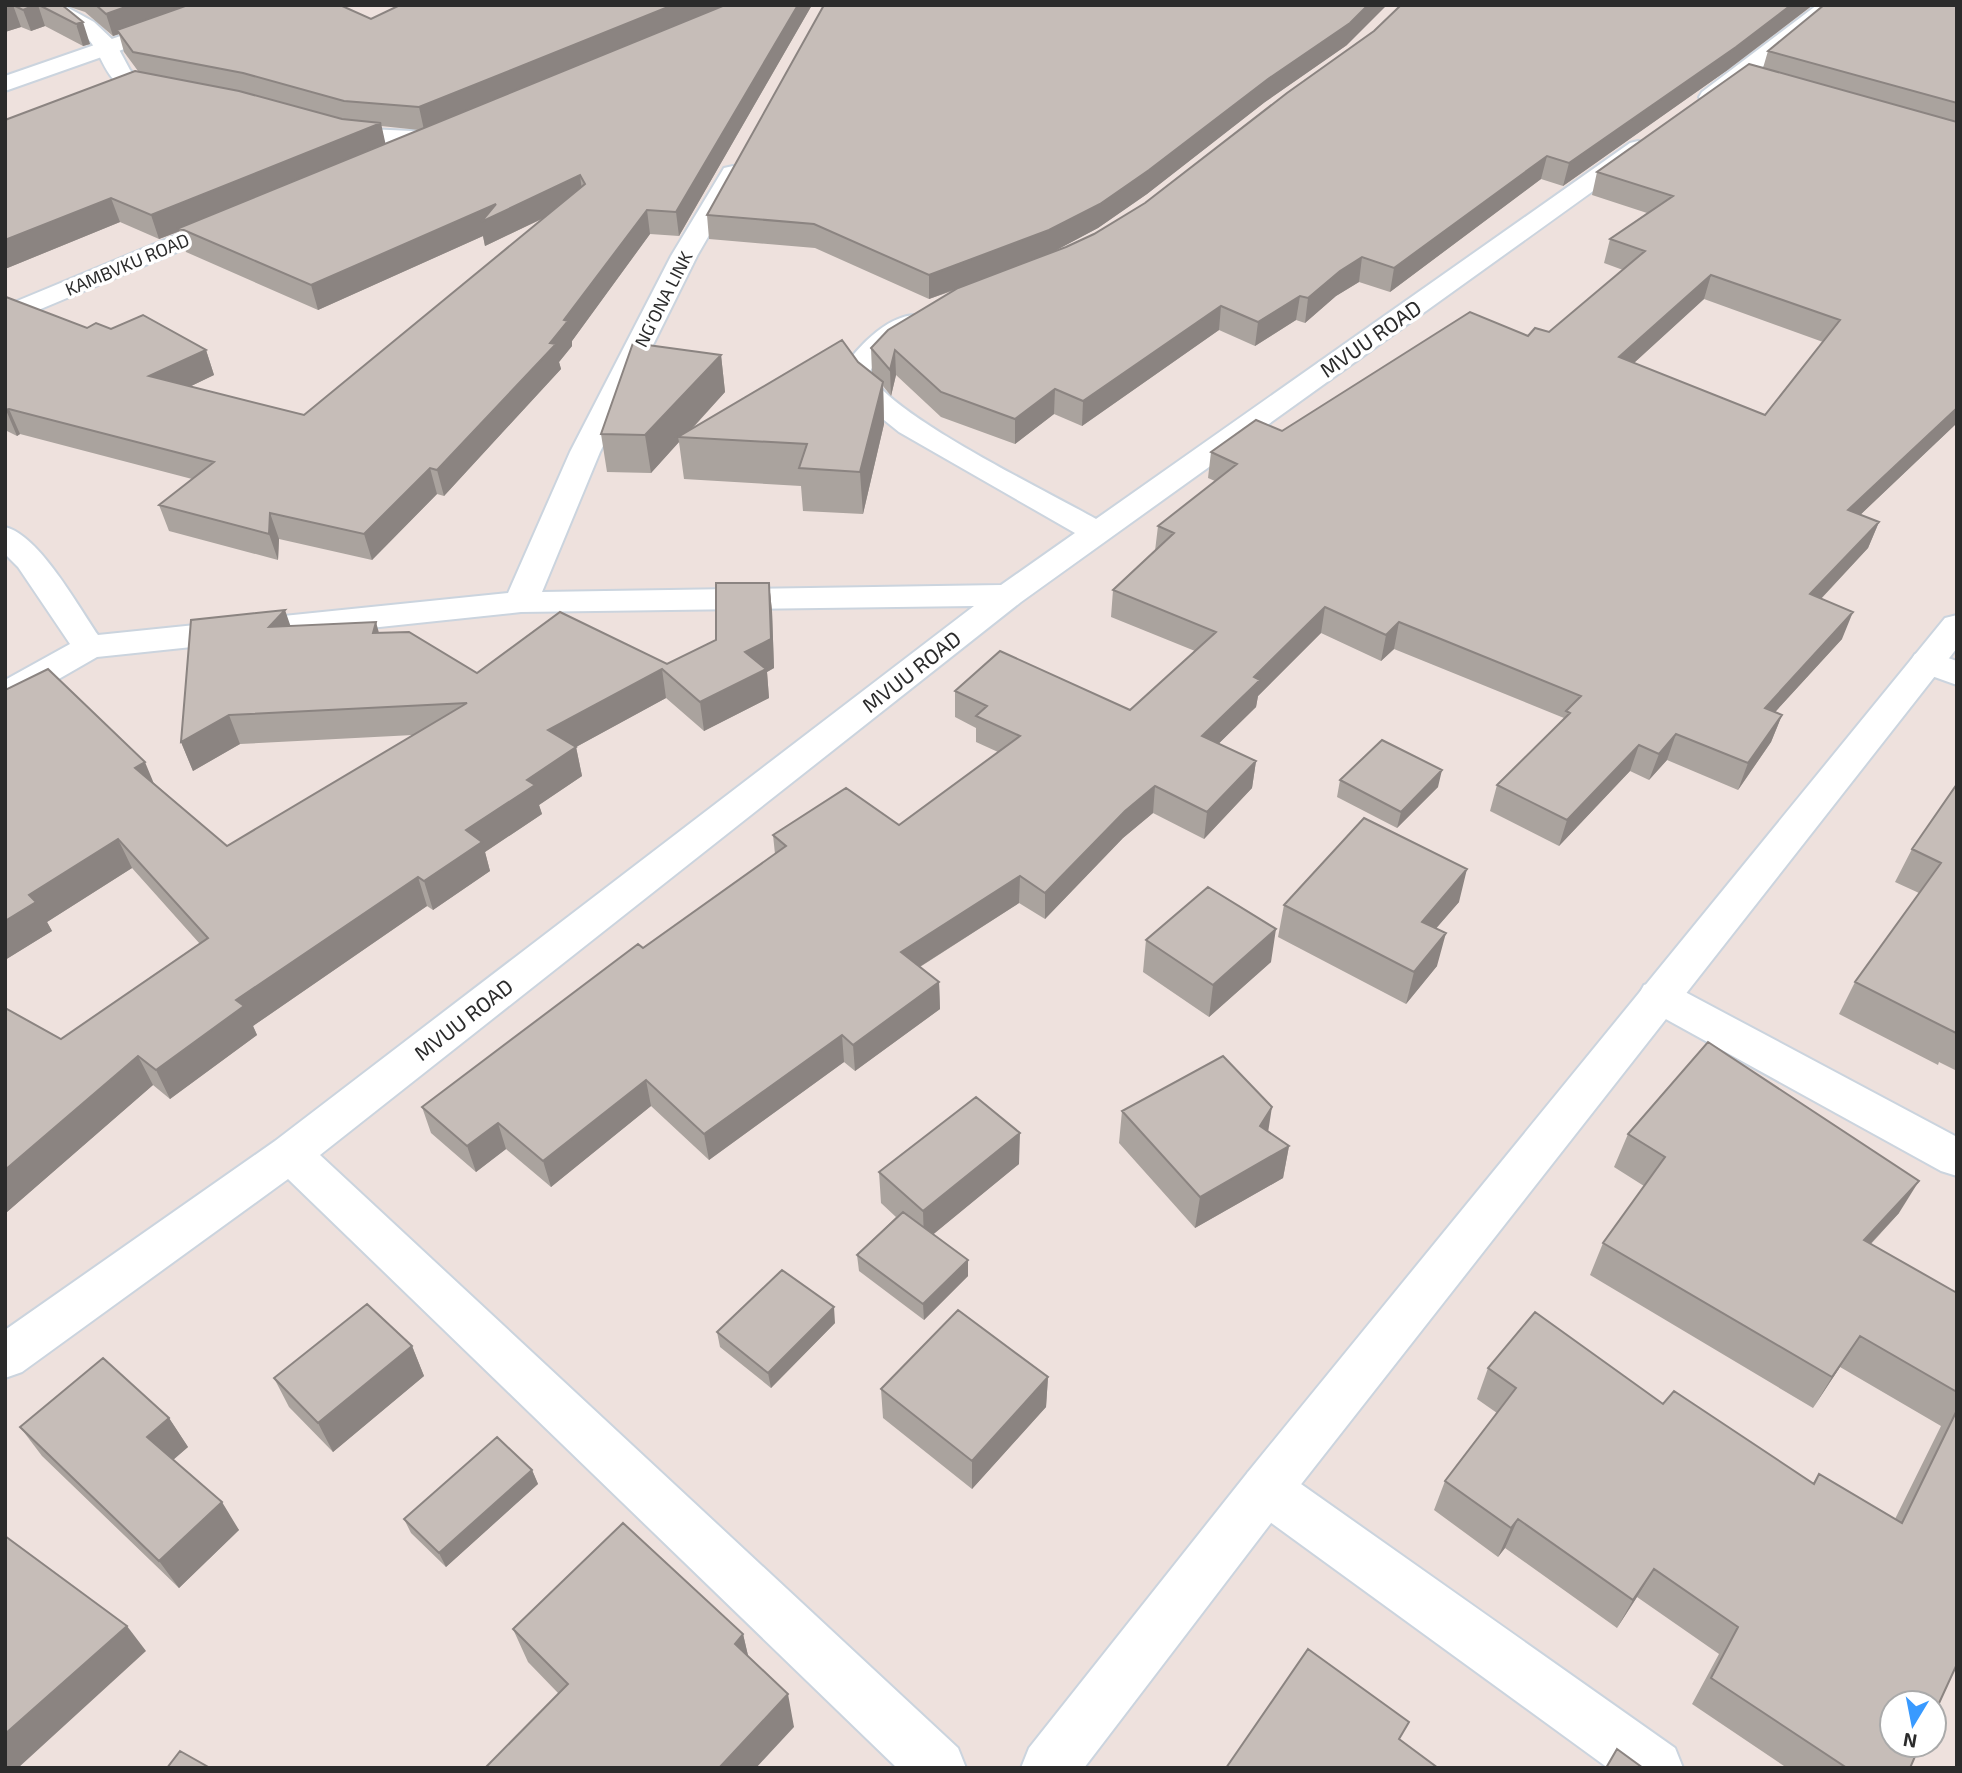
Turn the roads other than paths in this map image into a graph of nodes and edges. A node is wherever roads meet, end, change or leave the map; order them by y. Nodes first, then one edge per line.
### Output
1 (44, 5) edge
2 (231, 5) edge
3 (1831, 5) edge
4 (108, 48) junction
5 (5, 84) edge
6 (194, 94) edge
7 (311, 123) edge
8 (460, 129) edge
9 (434, 139) junction
10 (745, 150) edge
11 (385, 158) edge
12 (249, 212) edge
13 (939, 309) edge
14 (5, 316) edge
15 (1096, 532) junction
16 (5, 536) edge
17 (1009, 595) junction
18 (521, 602) junction
19 (1957, 625) edge
20 (89, 647) junction
21 (1942, 668) edge
22 (5, 695) edge
23 (1658, 996) junction
24 (290, 1154) junction
25 (1957, 1158) edge
26 (5, 1357) edge
27 (1266, 1489) junction
28 (938, 1768) edge
29 (1049, 1768) edge
30 (1655, 1768) edge

1 - 4 street
2 - 4 street
3 - 15 street, MVUU ROAD
4 - 5 street
4 - 6 street
7 - 9 street
8 - 9 street
9 - 11 street
10 - 18 street, NG'ONA LINK
12 - 14 street, KAMBVKU ROAD
13 - 15 street
15 - 17 street, MVUU ROAD
16 - 20 street
17 - 18 street
17 - 24 street, MVUU ROAD
18 - 20 street
19 - 21 street
20 - 22 street
21 - 23 street
23 - 25 street
23 - 27 street
24 - 26 street, MVUU ROAD
24 - 28 street
27 - 29 street
27 - 30 street

